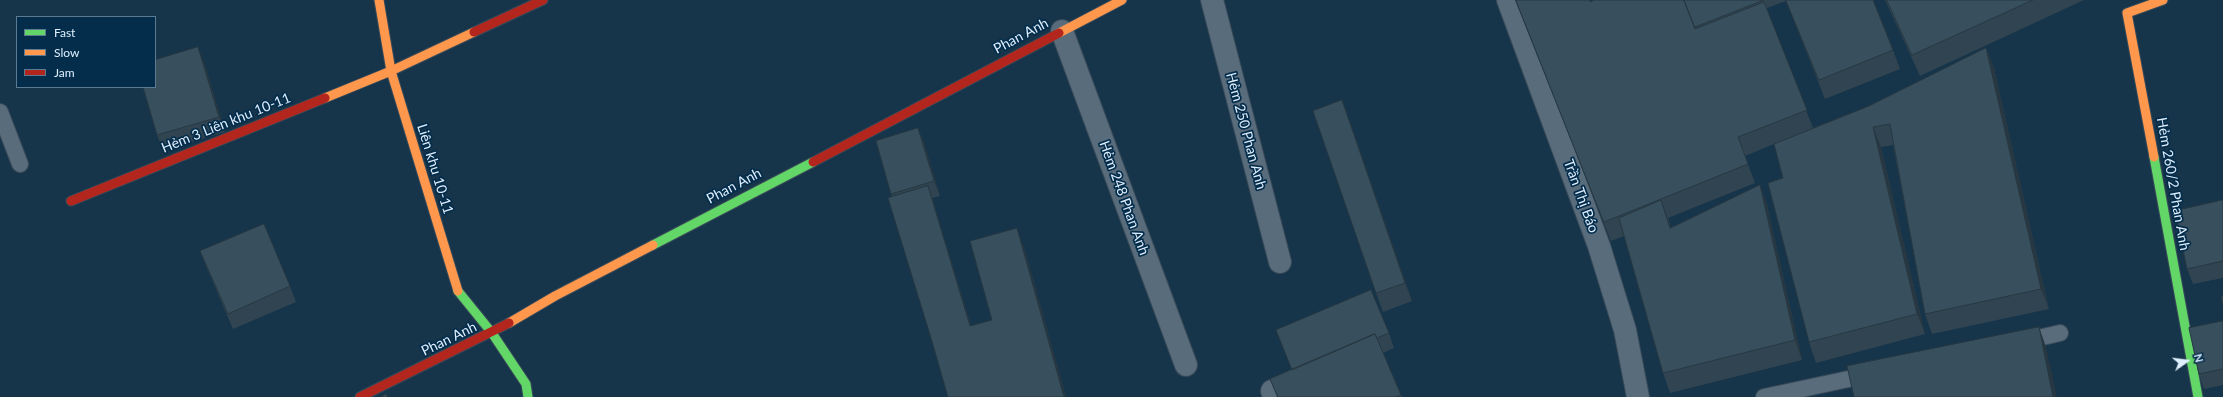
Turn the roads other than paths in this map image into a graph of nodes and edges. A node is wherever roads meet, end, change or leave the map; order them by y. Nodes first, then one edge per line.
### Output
1 (379, 0) edge
2 (543, 0) edge
3 (1122, 0) edge
4 (1212, 0) edge
5 (1508, 0) edge
6 (2162, 0) edge
7 (1062, 31) junction
8 (391, 71) junction
9 (0, 112) edge
10 (20, 164) dead end
11 (71, 202) dead end
12 (1280, 262) dead end
13 (492, 334) junction
14 (2060, 334) dead end
15 (2006, 345) edge
16 (1186, 365) dead end
17 (1888, 370) edge
18 (360, 397) edge
19 (528, 397) edge
20 (1638, 397) edge
21 (1764, 397) edge
22 (2198, 397) edge

1 - 8 street, Liên khu 10-11
2 - 8 street, Hẻm 3 Liên khu 10-11
3 - 7 street, Phan Anh
4 - 12 street, Hẻm 250 Phan Anh
5 - 20 street, Trần Thị Báo
6 - 22 street, Hẻm 260/2 Phan Anh
7 - 13 street, Phan Anh
7 - 16 street, Hẻm 248 Phan Anh
8 - 11 street, Hẻm 3 Liên khu 10-11
8 - 13 street, Liên khu 10-11
9 - 10 lane
13 - 18 street, Phan Anh
13 - 19 street, Liên khu 10-11
14 - 15 lane
17 - 21 lane

